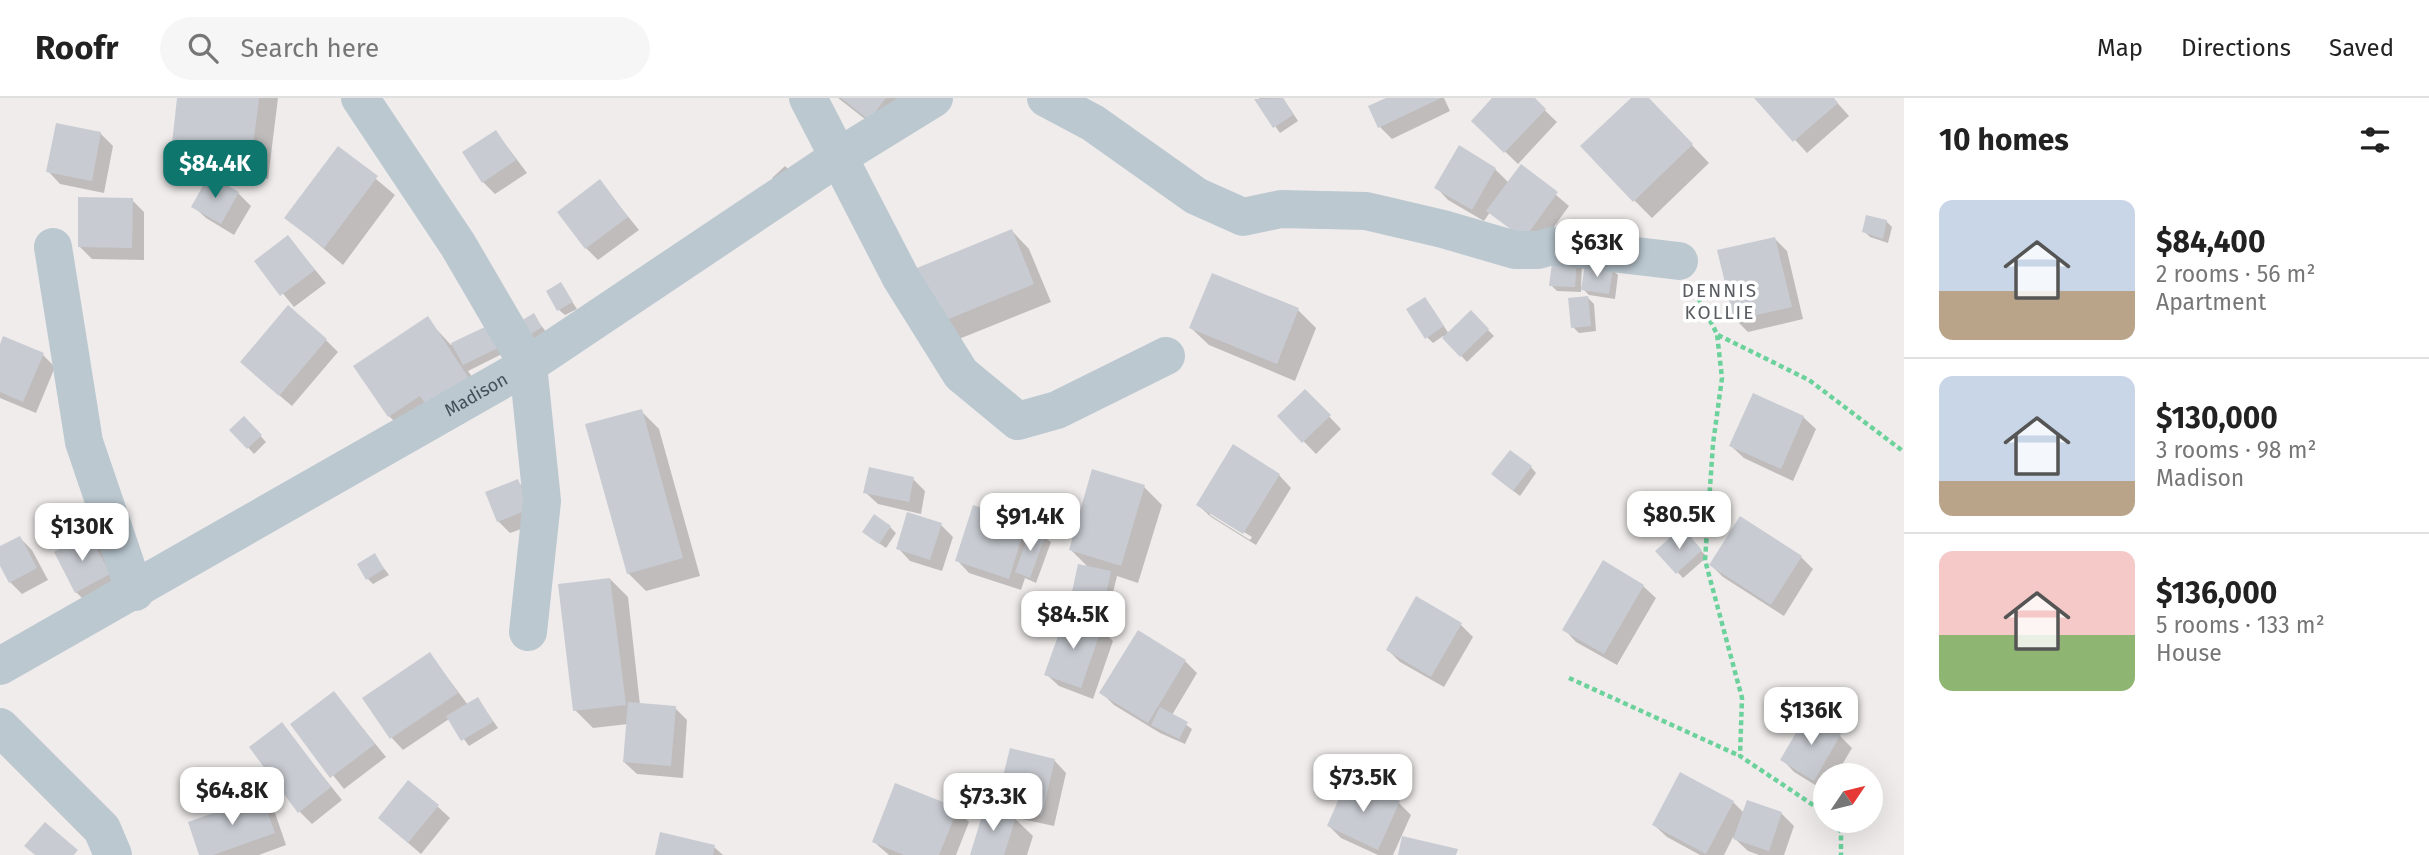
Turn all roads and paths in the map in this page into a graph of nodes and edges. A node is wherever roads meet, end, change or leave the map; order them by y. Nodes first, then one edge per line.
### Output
1 (360, 98) edge
2 (808, 98) edge
3 (934, 98) edge
4 (1046, 98) edge
5 (840, 156) junction
6 (53, 247) dead end
7 (1679, 261) joint
8 (1717, 334) junction
9 (1166, 356) dead end
10 (528, 365) junction
11 (1904, 452) edge
12 (135, 592) junction
13 (528, 632) dead end
14 (0, 666) edge
15 (1569, 678) dead end
16 (0, 727) edge
17 (1740, 756) junction
18 (1813, 805) edge
19 (1841, 833) edge
20 (113, 855) edge
21 (1841, 855) edge

1 - 10 street
2 - 5 street
3 - 5 street, Madison
4 - 7 street
5 - 9 street
5 - 10 street, Madison
6 - 12 street
7 - 8 path
8 - 11 path
8 - 17 path
10 - 12 street, Madison
10 - 13 street
12 - 14 street, Madison
15 - 17 path
16 - 20 street
17 - 18 path
19 - 21 path

